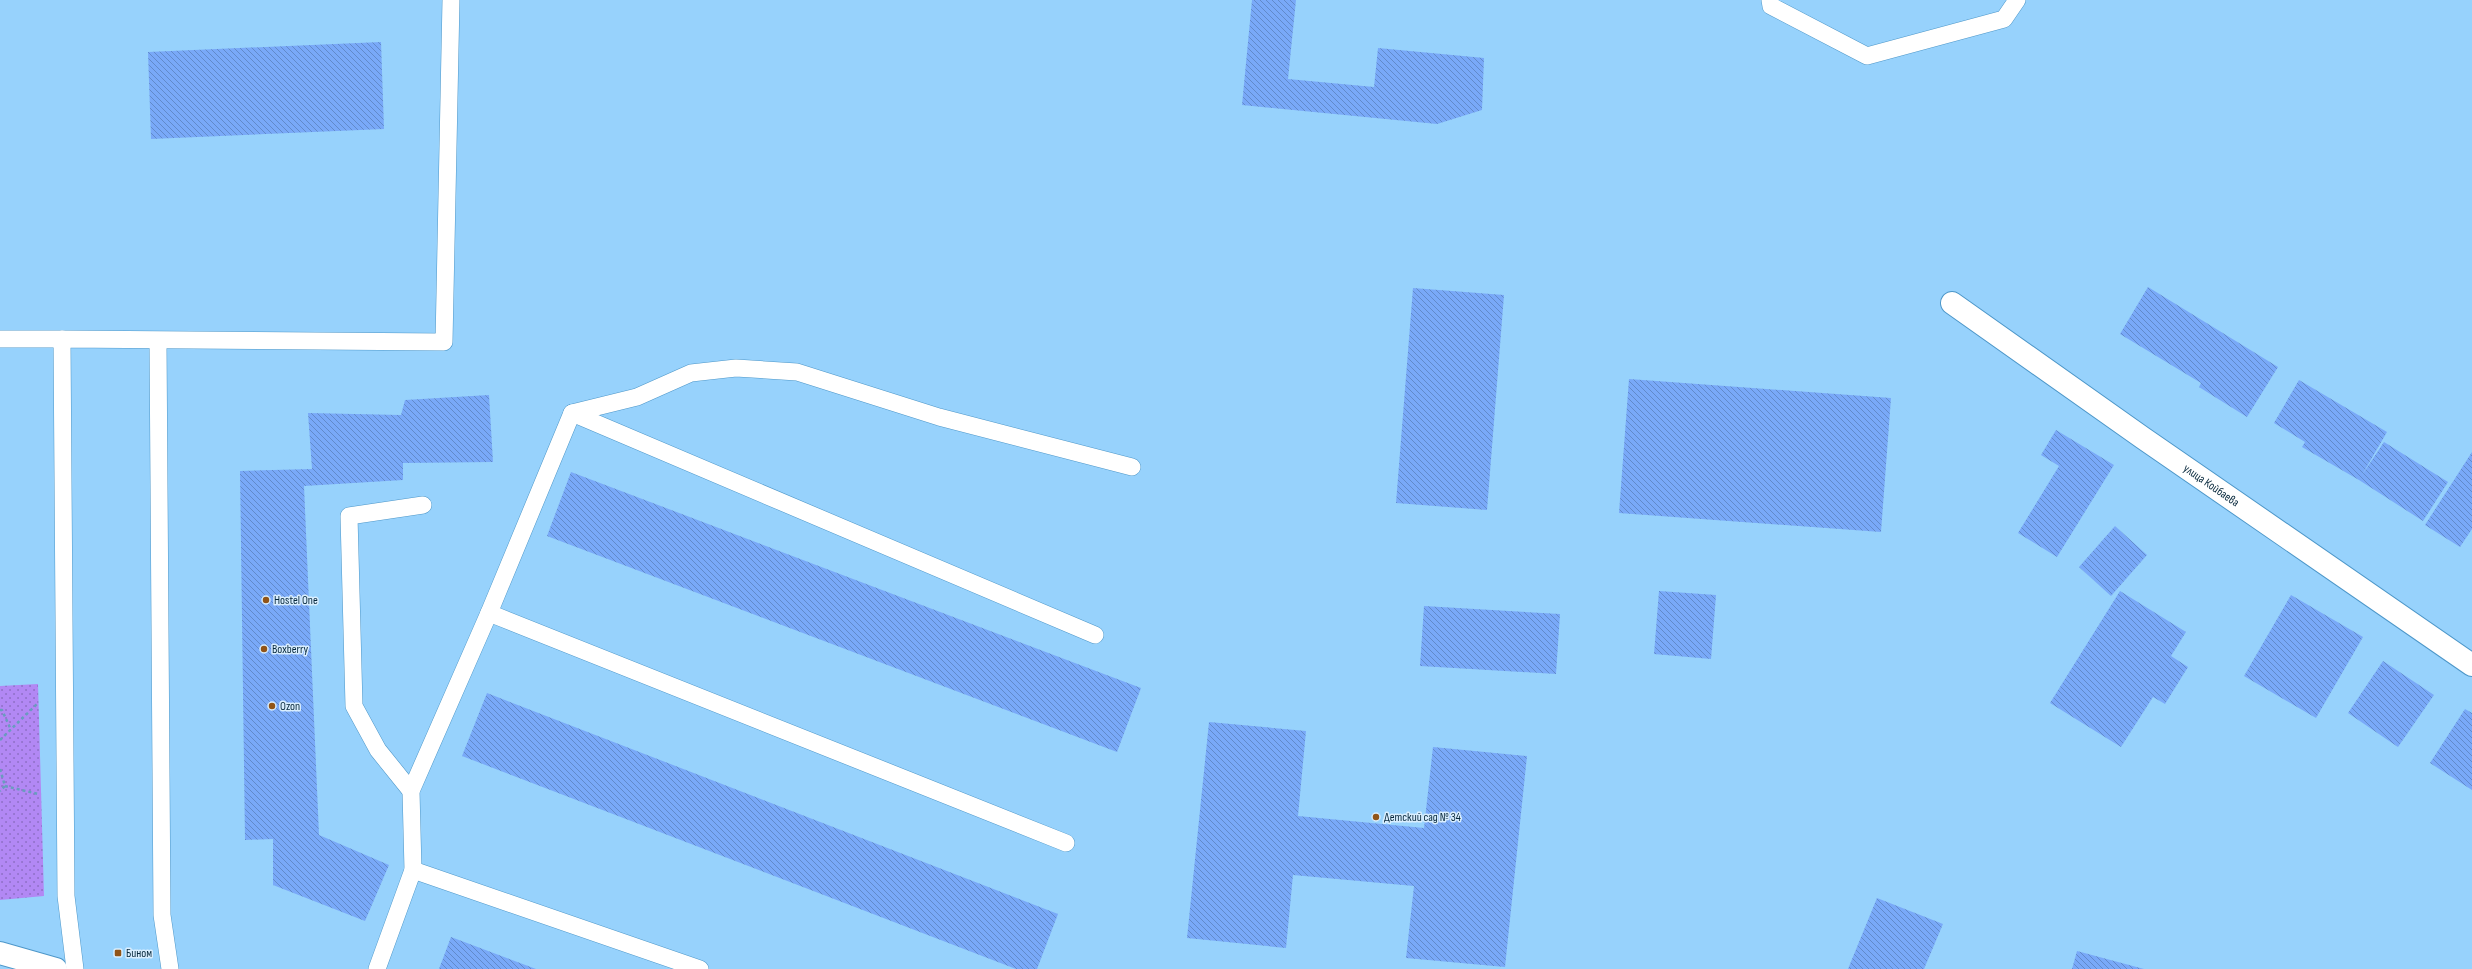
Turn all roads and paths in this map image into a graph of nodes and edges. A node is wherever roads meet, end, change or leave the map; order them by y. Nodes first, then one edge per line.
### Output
1 (451, 0) edge
2 (1770, 0) edge
3 (2017, 0) edge
4 (1952, 303) dead end
5 (0, 339) edge
6 (62, 339) junction
7 (158, 341) junction
8 (572, 413) junction
9 (1132, 467) dead end
10 (423, 505) dead end
11 (489, 613) junction
12 (1095, 635) dead end
13 (2472, 665) edge
14 (39, 703) dead end
15 (0, 710) edge
16 (11, 730) junction
17 (0, 740) edge
18 (0, 769) edge
19 (5, 786) junction
20 (0, 791) edge
21 (411, 791) junction
22 (42, 795) dead end
23 (1066, 843) dead end
24 (413, 870) junction
25 (0, 953) edge
26 (56, 969) edge
27 (75, 969) edge
28 (170, 969) edge
29 (377, 969) edge
30 (700, 969) edge

1 - 7 lane
2 - 3 lane
4 - 13 street, улица Койбаева
5 - 6 lane
6 - 7 lane
6 - 27 lane
7 - 28 lane
8 - 9 lane
8 - 11 lane
8 - 12 lane
10 - 21 lane
11 - 21 lane
11 - 23 lane
14 - 16 path
15 - 16 path
16 - 17 path
18 - 19 path
19 - 20 path
19 - 22 path
21 - 24 lane
24 - 29 lane
24 - 30 lane
25 - 26 street

